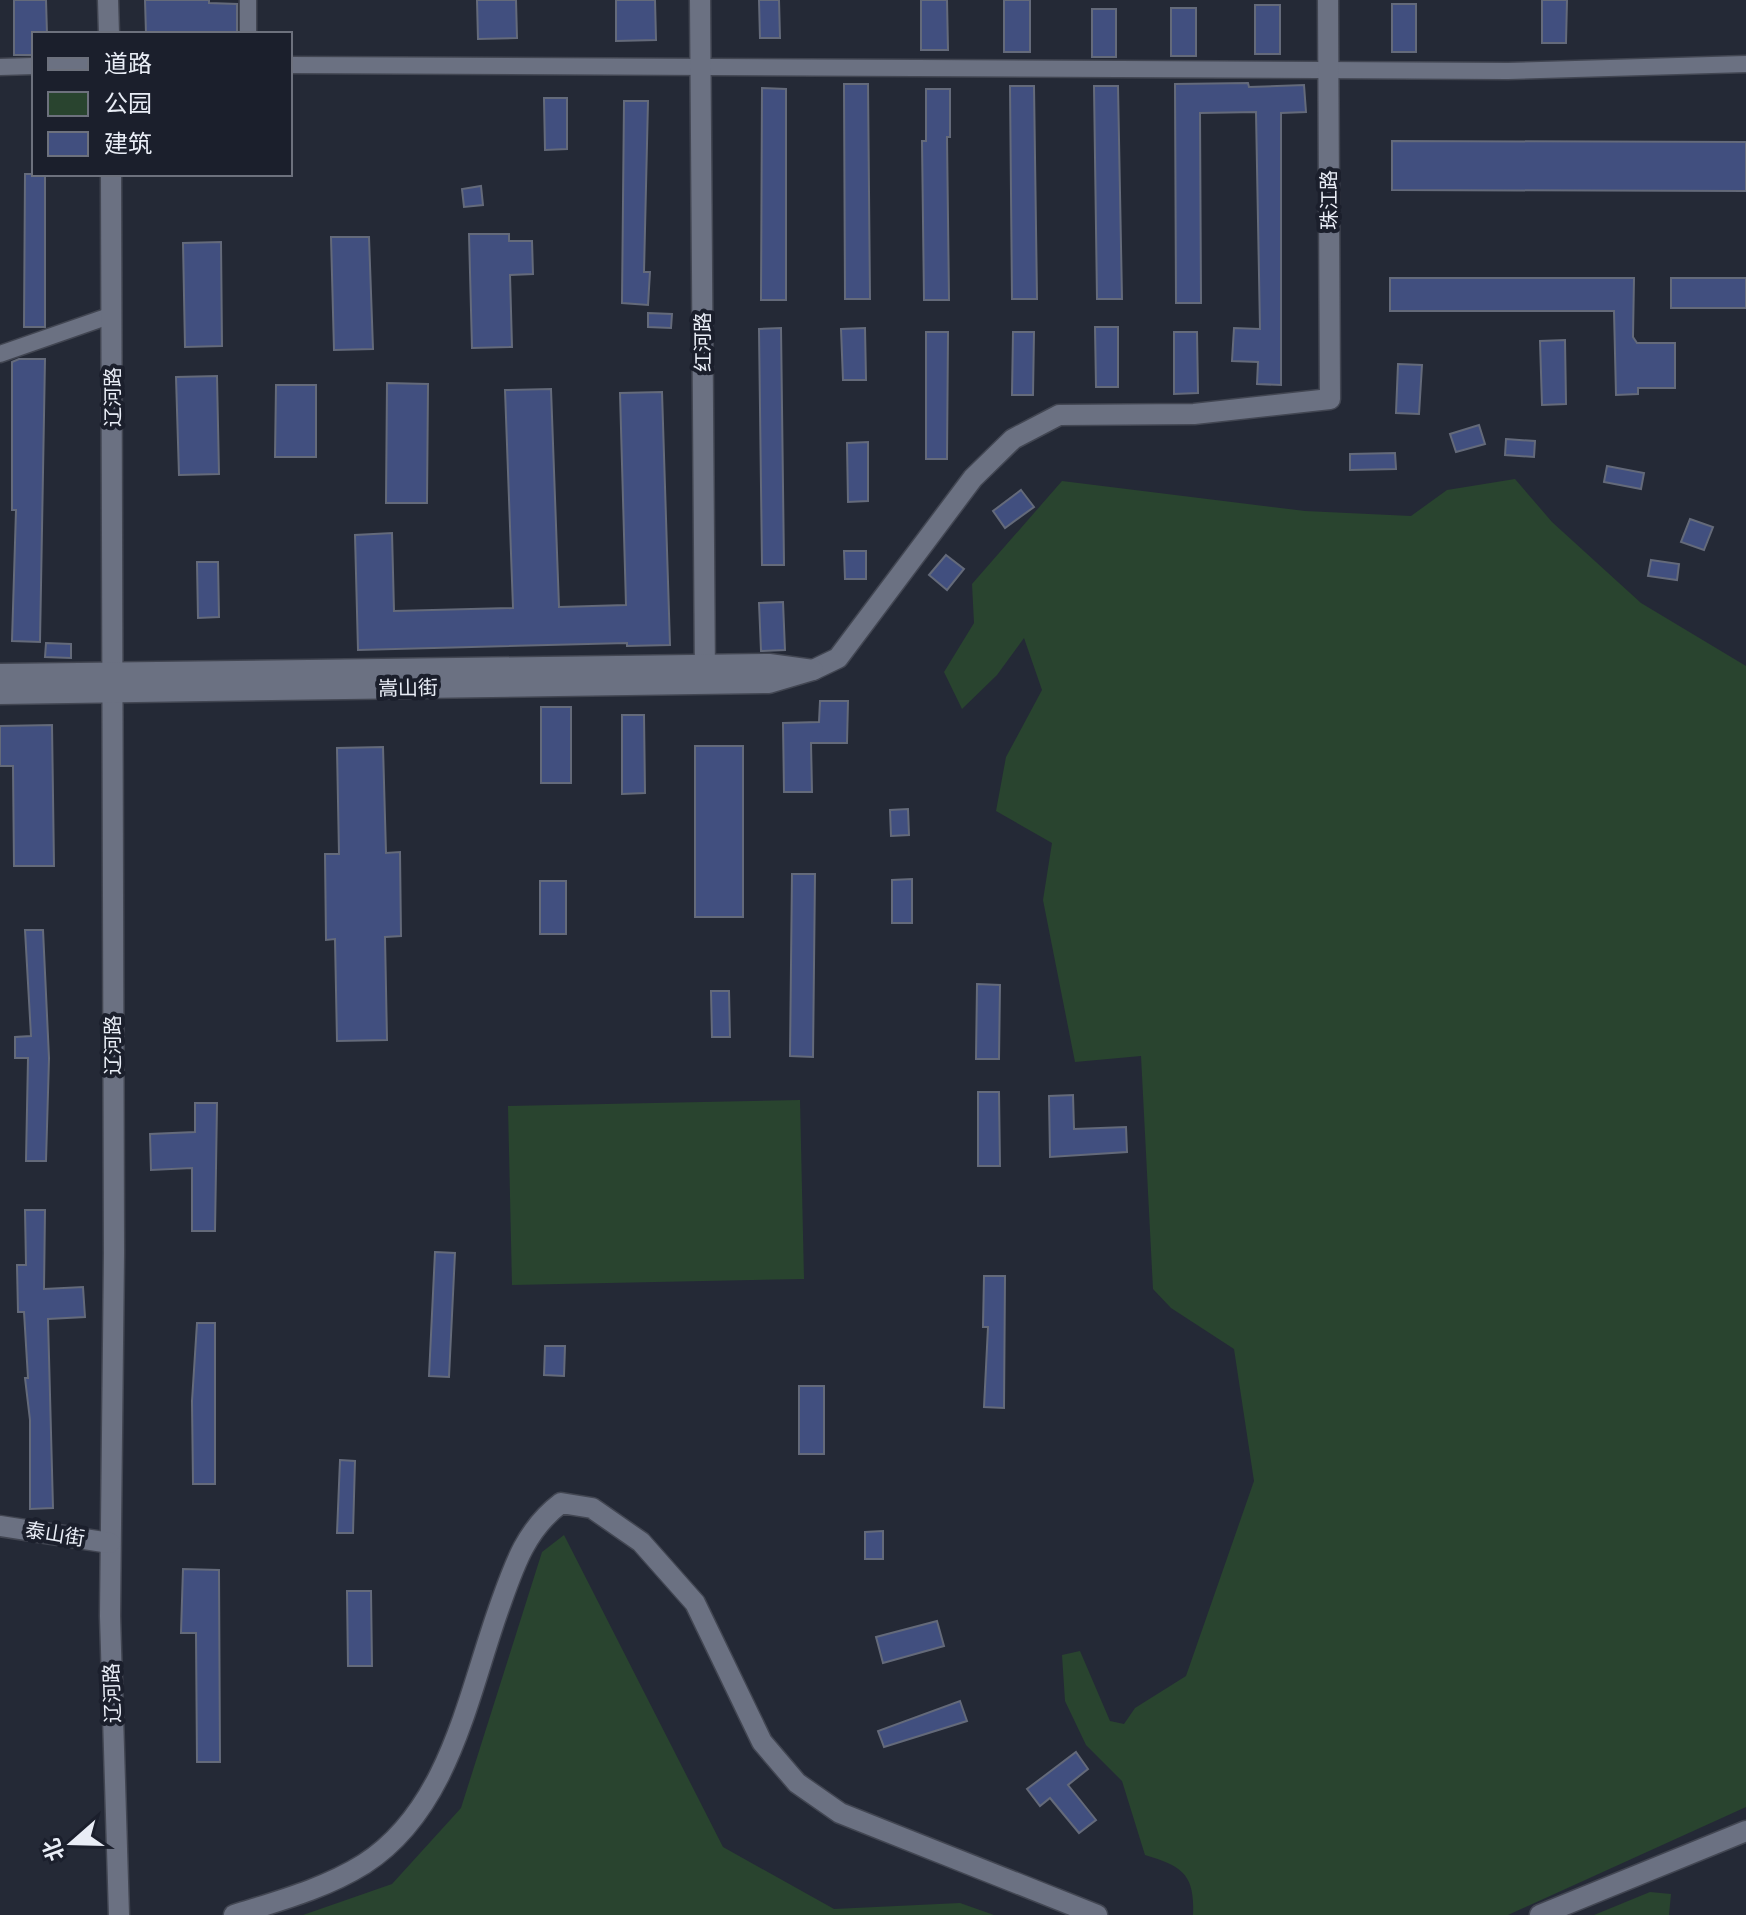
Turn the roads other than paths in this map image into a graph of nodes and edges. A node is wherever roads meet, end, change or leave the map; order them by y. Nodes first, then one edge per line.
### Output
1 (108, 0) edge
2 (248, 0) edge
3 (700, 0) edge
4 (1328, 0) edge
5 (109, 32) edge
6 (248, 32) edge
7 (1746, 64) edge
8 (292, 65) edge
9 (32, 66) edge
10 (701, 66) junction
11 (0, 67) edge
12 (1329, 69) junction
13 (111, 176) edge
14 (112, 315) junction
15 (0, 354) edge
16 (838, 658) joint
17 (0, 674) edge
18 (705, 674) junction
19 (114, 682) junction
20 (0, 694) edge
21 (0, 1526) edge
22 (110, 1543) junction
23 (1746, 1831) edge
24 (119, 1915) edge
25 (234, 1915) edge
26 (1097, 1915) edge
27 (1540, 1915) edge

1 - 5 street
2 - 6 street
3 - 10 street, 红河路
4 - 12 street, 珠江路
7 - 12 street
8 - 10 street
9 - 11 street
10 - 12 street
10 - 18 street, 红河路
12 - 16 street, 珠江路
13 - 14 street, 辽河路
14 - 15 street
14 - 19 street, 辽河路
16 - 18 street, 嵩山街
17 - 19 street, 嵩山街
18 - 19 street, 嵩山街
19 - 20 street, 嵩山街
19 - 22 street, 辽河路
21 - 22 street, 泰山街
22 - 24 street, 辽河路
23 - 27 street
25 - 26 street

